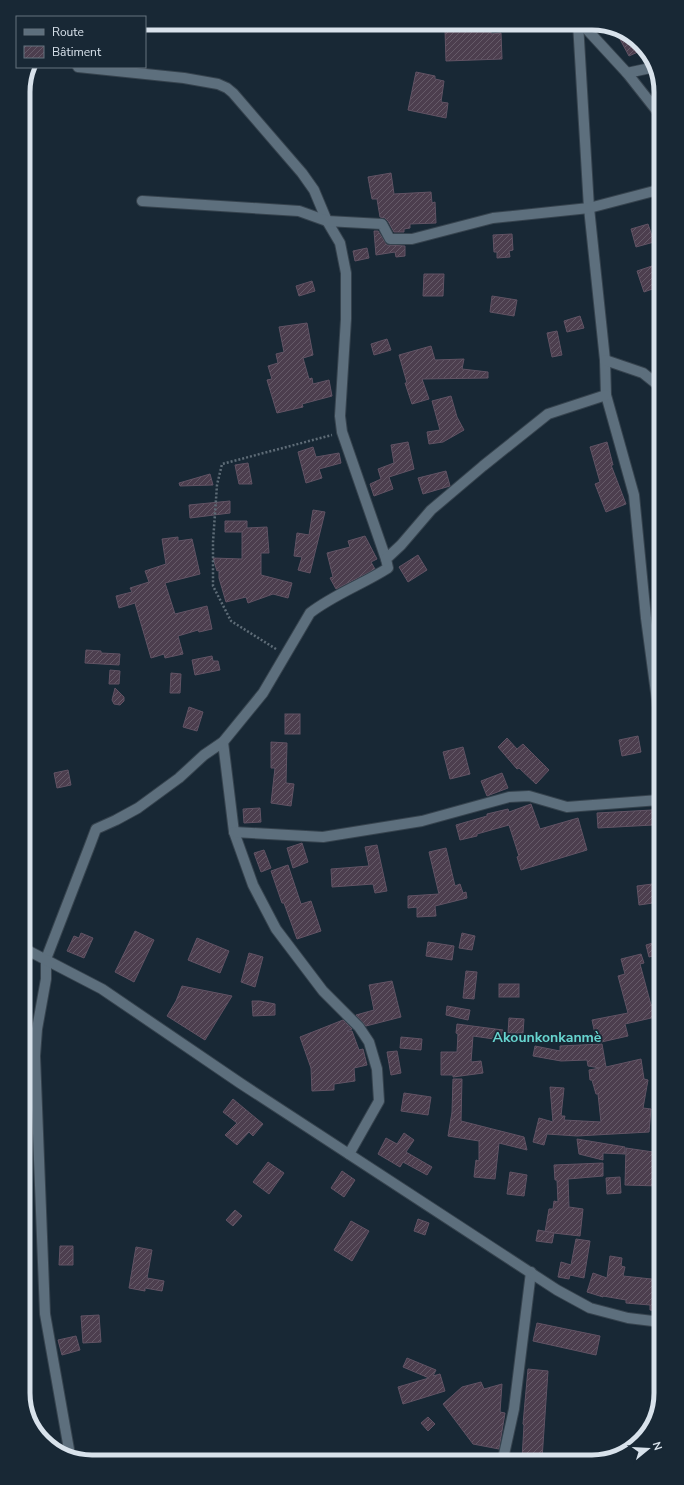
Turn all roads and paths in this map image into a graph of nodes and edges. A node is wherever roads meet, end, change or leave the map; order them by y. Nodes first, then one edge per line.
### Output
1 (578, 30) edge
2 (587, 30) edge
3 (88, 68) edge
4 (649, 68) edge
5 (627, 73) junction
6 (654, 107) edge
7 (654, 191) edge
8 (142, 201) dead end
9 (589, 208) junction
10 (328, 221) junction
11 (605, 360) junction
12 (654, 382) edge
13 (606, 395) junction
14 (342, 432) junction
15 (386, 559) junction
16 (285, 654) junction
17 (654, 678) edge
18 (223, 742) junction
19 (654, 800) edge
20 (234, 832) junction
21 (30, 951) edge
22 (46, 959) junction
23 (349, 1154) junction
24 (531, 1272) junction
25 (654, 1321) edge
26 (69, 1450) edge
27 (504, 1455) edge

1 - 9 street
2 - 5 street
3 - 10 street
4 - 5 street
5 - 6 street
7 - 9 street
8 - 10 street
9 - 10 street
9 - 11 street
10 - 14 street
11 - 12 street
11 - 13 street
13 - 15 street
13 - 17 street
14 - 15 street
14 - 16 path
15 - 16 street
16 - 18 street
18 - 20 street
18 - 22 street
19 - 20 street
20 - 23 street
21 - 22 street
22 - 23 street
22 - 26 street
23 - 24 street
24 - 25 street
24 - 27 street

